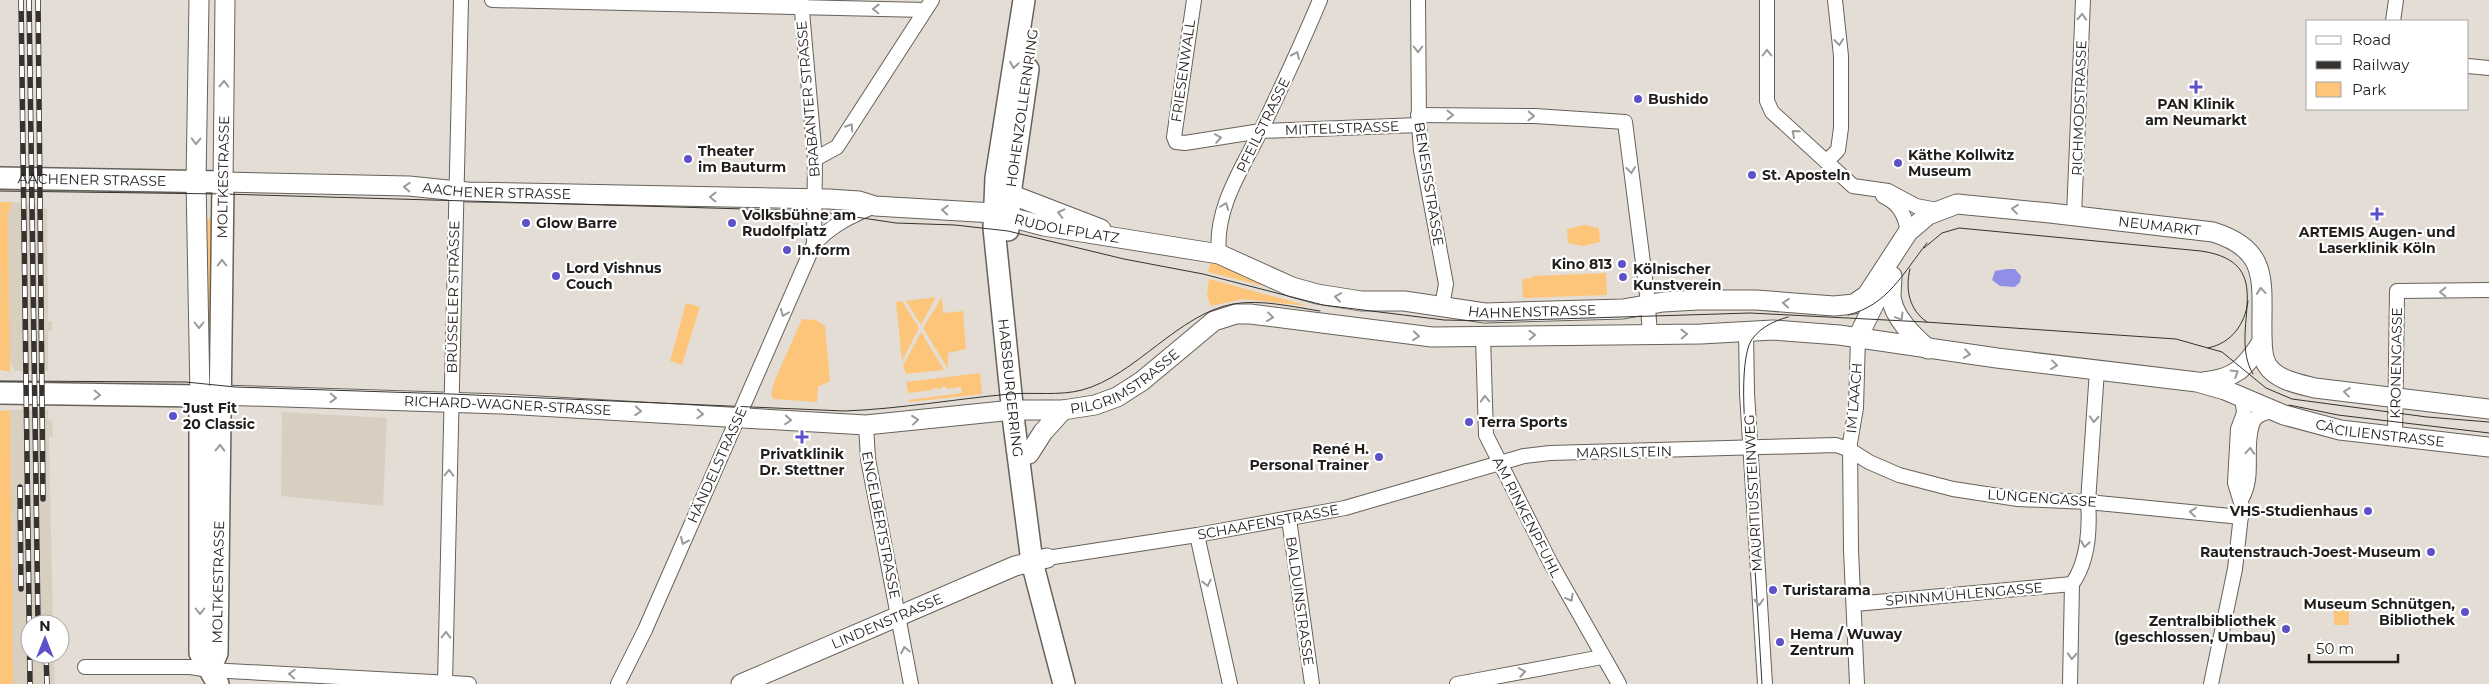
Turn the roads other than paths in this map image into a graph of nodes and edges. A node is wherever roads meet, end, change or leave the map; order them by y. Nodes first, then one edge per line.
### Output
1 (199, 0) edge
2 (225, 0) edge
3 (461, 0) edge
4 (492, 0) edge
5 (1024, 0) edge
6 (1038, 0) edge
7 (1194, 0) edge
8 (1320, 0) edge
9 (1418, 0) edge
10 (1767, 0) edge
11 (1836, 0) edge
12 (2083, 0) edge
13 (2396, 0) edge
14 (801, 4) edge
15 (928, 5) edge
16 (2393, 20) edge
17 (2469, 66) edge
18 (2489, 68) edge
19 (1418, 120) junction
20 (1261, 131) junction
21 (1176, 142) joint
22 (815, 159) junction
23 (1827, 161) junction
24 (0, 178) edge
25 (196, 181) junction
26 (223, 182) junction
27 (1874, 190) junction
28 (455, 191) junction
29 (1010, 194) junction
30 (815, 199) junction
31 (875, 206) junction
32 (1001, 215) junction
33 (1931, 215) junction
34 (2074, 216) junction
35 (1908, 232) junction
36 (1139, 242) junction
37 (814, 244) junction
38 (1214, 253) junction
39 (1892, 276) junction
40 (2489, 290) edge
41 (1864, 299) joint
42 (1386, 301) junction
43 (1648, 305) junction
44 (1442, 306) junction
45 (1222, 317) joint
46 (1367, 330) junction
47 (1746, 331) junction
48 (1650, 334) junction
49 (1483, 336) junction
50 (1858, 336) junction
51 (2262, 342) junction
52 (1928, 349) junction
53 (2097, 370) junction
54 (2197, 382) junction
55 (0, 393) edge
56 (221, 395) junction
57 (200, 396) junction
58 (2242, 396) junction
59 (2395, 399) junction
60 (451, 402) junction
61 (2489, 409) edge
62 (1019, 410) junction
63 (1063, 410) junction
64 (2274, 411) junction
65 (739, 416) junction
66 (866, 425) junction
67 (2395, 436) junction
68 (2489, 446) edge
69 (1751, 448) junction
70 (1850, 450) junction
71 (1030, 454) junction
72 (1498, 462) junction
73 (2242, 498) junction
74 (2088, 502) junction
75 (2241, 517) junction
76 (1289, 519) junction
77 (1197, 535) junction
78 (1039, 560) junction
79 (2072, 584) junction
80 (1855, 604) junction
81 (899, 616) junction
82 (1602, 657) junction
83 (85, 667) dead end
84 (212, 679) edge
85 (445, 683) edge
86 (469, 684) edge
87 (618, 684) edge
88 (742, 684) edge
89 (912, 684) edge
90 (1064, 684) edge
91 (1075, 684) edge
92 (1230, 684) edge
93 (1312, 684) edge
94 (1457, 684) edge
95 (1619, 684) edge
96 (1765, 684) edge
97 (1857, 684) edge
98 (2070, 684) edge
99 (2211, 684) edge

1 -> 25 main road, MOLTKESTRASSE
26 -> 2 main road, MOLTKESTRASSE
3 - 28 street, BRÜSSELER STRASSE
4 - 14 street
5 -> 32 main road, HOHENZOLLERNRING
6 - 29 main road, HOHENZOLLERNRING
7 - 21 street, FRIESENWALL
20 -> 8 street, PFEILSTRASSE
9 -> 19 street, BENESISSTRASSE
23 -> 10 street
11 -> 23 street
34 -> 12 street, RICHMODSTRASSE
13 - 16 street
15 -> 14 street
14 - 22 street, BRABANTER STRASSE
22 -> 15 street
17 - 18 street
19 - 20 street, MITTELSTRASSE
19 -> 43 street, MITTELSTRASSE
19 - 44 street, BENESISSTRASSE
21 -> 20 street, MITTELSTRASSE
38 -> 20 street, PFEILSTRASSE
22 - 30 street, BRABANTER STRASSE
23 - 27 street
24 - 25 main road, AACHENER STRASSE
25 - 26 main road, AACHENER STRASSE
25 -> 57 main road, MOLTKESTRASSE
28 -> 26 main road, AACHENER STRASSE
56 -> 26 main road, MOLTKESTRASSE
27 - 33 street
27 - 35 street
30 -> 28 main road, AACHENER STRASSE
28 - 60 street, BRÜSSELER STRASSE
29 - 32 main road, HOHENZOLLERNRING
36 -> 29 main road, RUDOLFPLATZ
30 - 31 main road, AACHENER STRASSE
30 - 37 street, HÄNDELSTRASSE
32 -> 31 main road, AACHENER STRASSE
31 - 37 street, HÄNDELSTRASSE
32 - 36 main road, RUDOLFPLATZ
32 - 62 main road, HABSBURGERRING
34 -> 33 main road, NEUMARKT
33 - 35 main road, NEUMARKT
33 - 39 main road
51 -> 34 main road, NEUMARKT
35 - 41 main road, NEUMARKT
36 - 38 main road, RUDOLFPLATZ
37 -> 65 street, HÄNDELSTRASSE
42 -> 38 main road, HAHNENSTRASSE
39 - 50 main road
39 -> 52 main road
40 -> 59 street, KRONENGASSE
41 -> 43 main road, HAHNENSTRASSE
42 - 44 main road, HAHNENSTRASSE
42 - 46 main road
43 - 44 main road, HAHNENSTRASSE
43 - 48 street
45 -> 46 main road, HAHNENSTRASSE
45 - 63 main road, PILGRIMSTRASSE
46 -> 49 main road, HAHNENSTRASSE
48 -> 47 main road, HAHNENSTRASSE
47 - 50 main road, HAHNENSTRASSE
47 - 69 street, MAURITIUSSTEINWEG
49 -> 48 main road, HAHNENSTRASSE
72 -> 49 street, AM RINKENPFUHL
50 - 52 main road
50 - 70 street, IM LAACH
54 -> 51 main road
59 -> 51 main road, NEUMARKT
52 -> 53 main road
53 - 54 main road
53 -> 74 street
54 - 58 main road
55 -> 57 main road, RICHARD-WAGNER-STRASSE
56 - 57 main road, RICHARD-WAGNER-STRASSE
56 -> 60 main road, RICHARD-WAGNER-STRASSE
84 -> 56 main road, MOLTKESTRASSE
57 -> 84 main road, MOLTKESTRASSE
58 - 64 main road
58 - 73 street
59 - 61 main road
59 - 67 street, KRONENGASSE
60 -> 65 main road, RICHARD-WAGNER-STRASSE
85 -> 60 street, BRÜSSELER STRASSE
62 - 63 main road, PILGRIMSTRASSE
66 -> 62 main road, RICHARD-WAGNER-STRASSE
62 - 71 main road, HABSBURGERRING
62 - 78 main road, HABSBURGERRING
63 - 71 main road
64 - 67 main road, CÄCILIENSTRASSE
73 -> 64 street
65 -> 66 main road, RICHARD-WAGNER-STRASSE
65 -> 87 street, HÄNDELSTRASSE
66 - 81 street, ENGELBERTSTRASSE
67 - 68 main road, CÄCILIENSTRASSE
69 - 70 street, IM LAACH
69 - 72 street, MARSILSTEIN
69 -> 96 street, MAURITIUSSTEINWEG
70 - 74 street, LUNGENGASSE
70 - 80 street
71 - 78 main road, HABSBURGERRING
72 - 76 street, SCHAAFENSTRASSE
72 -> 82 street, AM RINKENPFUHL
73 - 75 street
75 -> 74 street, LUNGENGASSE
74 -> 79 street
75 - 99 street
76 - 77 street, SCHAAFENSTRASSE
76 - 93 street, BALDUINSTRASSE
77 - 78 street, SCHAAFENSTRASSE
77 -> 92 street
78 - 81 main road, LINDENSTRASSE
78 - 90 main road
78 - 91 main road
79 - 80 street, SPINNMÜHLENGASSE
79 -> 98 street
80 - 97 street
81 - 88 main road, LINDENSTRASSE
89 -> 81 street, ENGELBERTSTRASSE
94 -> 82 street
82 - 95 street, AM RINKENPFUHL
83 - 84 street
85 -> 84 street
85 - 86 street

